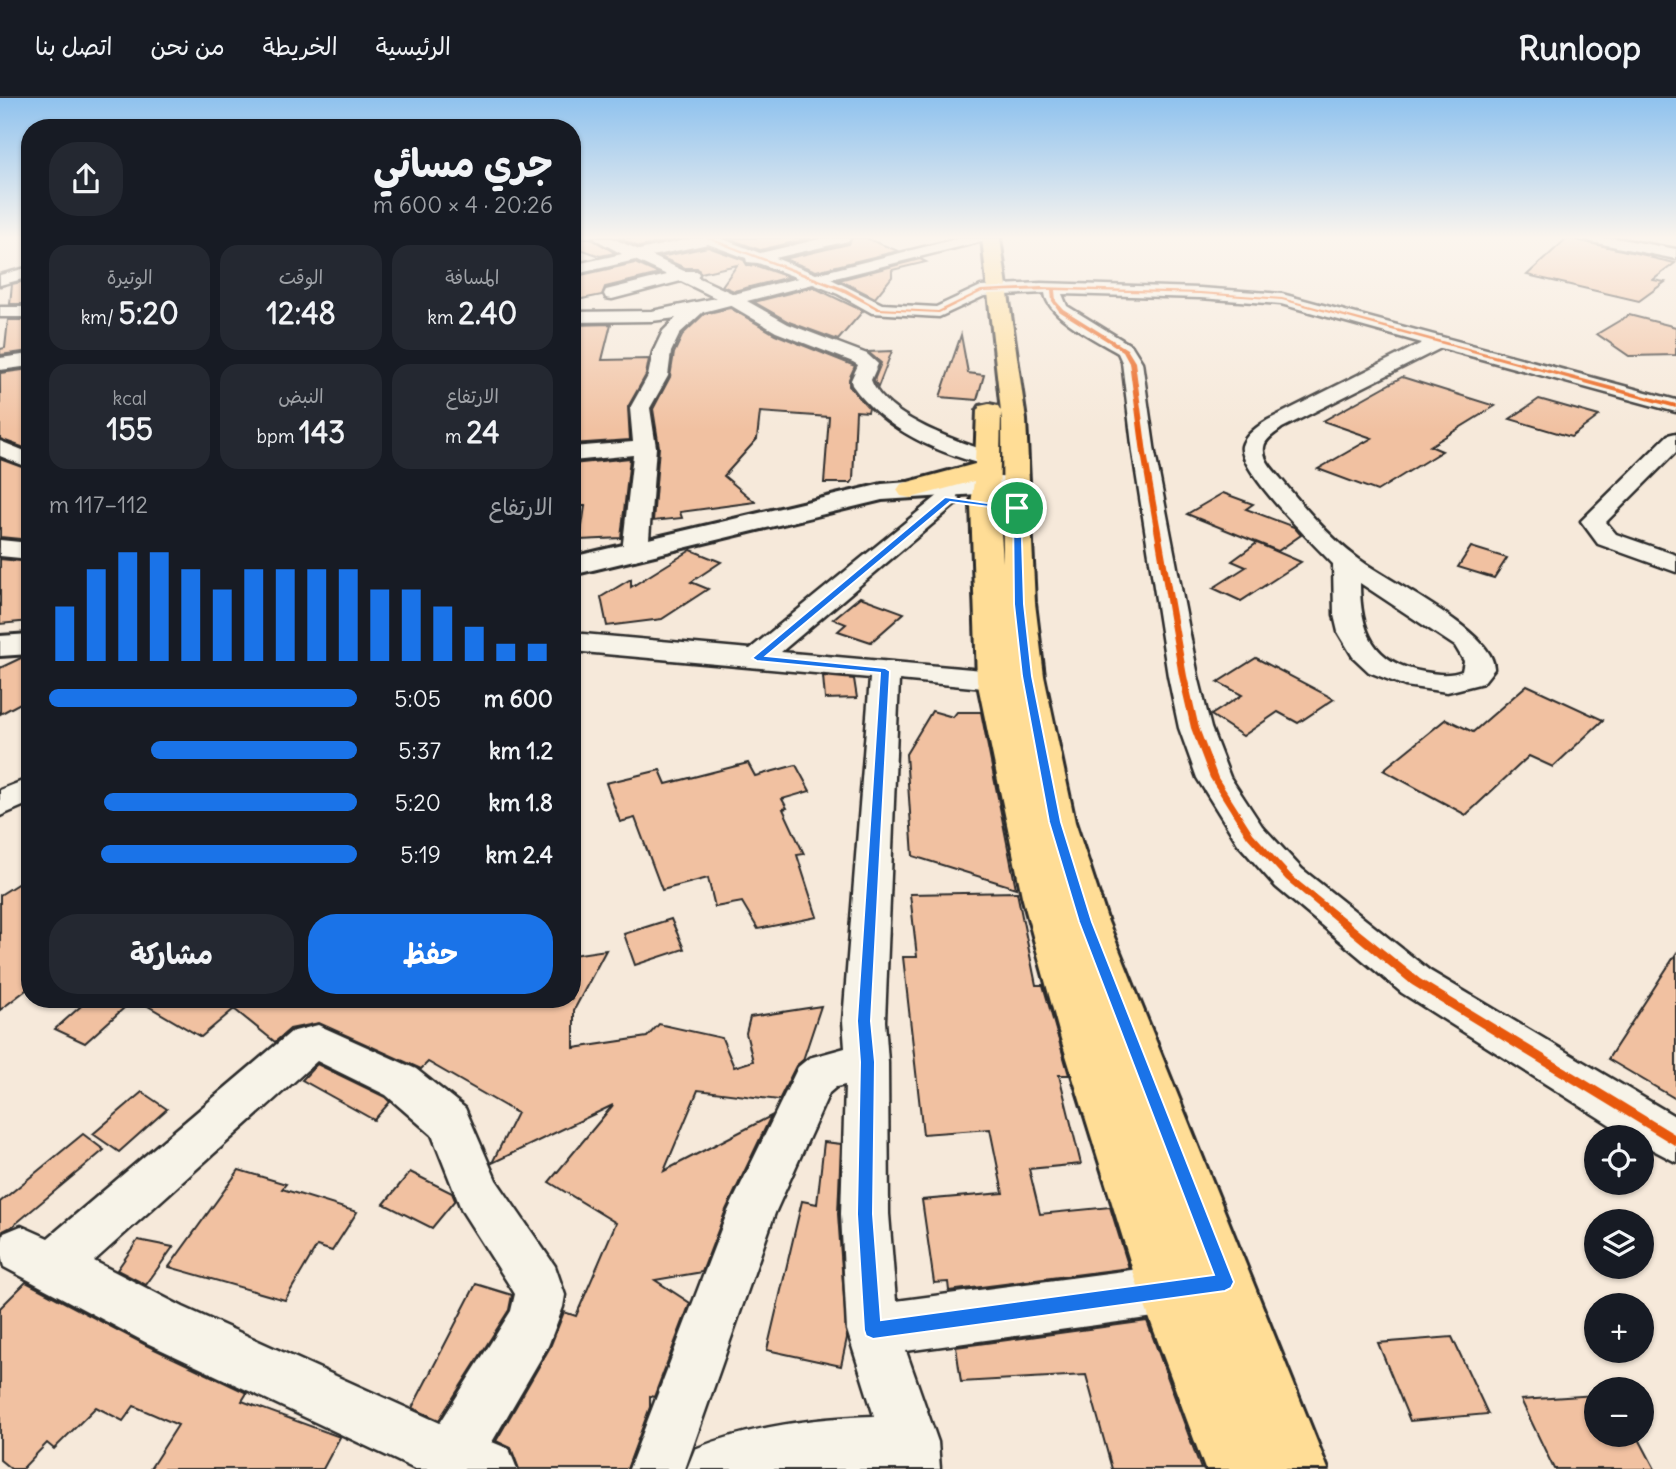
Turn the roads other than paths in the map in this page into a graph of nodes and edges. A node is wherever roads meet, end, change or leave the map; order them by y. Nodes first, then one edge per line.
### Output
1 (619, 302) edge
2 (719, 302) edge
3 (737, 302) edge
4 (863, 302) edge
5 (965, 302) edge
6 (992, 302) edge
7 (1055, 302) edge
8 (1293, 302) edge
9 (698, 307) junction
10 (878, 309) junction
11 (0, 312) edge
12 (21, 312) edge
13 (644, 316) junction
14 (581, 317) edge
15 (672, 331) junction
16 (1440, 341) junction
17 (840, 351) junction
18 (21, 361) edge
19 (0, 364) edge
20 (1676, 406) edge
21 (21, 439) edge
22 (1676, 440) edge
23 (0, 447) edge
24 (645, 447) junction
25 (581, 453) edge
26 (21, 457) edge
27 (990, 487) junction
28 (902, 491) junction
29 (0, 548) edge
30 (21, 550) edge
31 (635, 552) junction
32 (1346, 562) junction
33 (581, 564) edge
34 (1676, 564) edge
35 (581, 643) edge
36 (21, 645) edge
37 (0, 646) edge
38 (757, 658) junction
39 (885, 671) junction
40 (993, 680) junction
41 (21, 794) edge
42 (0, 804) edge
43 (867, 1062) junction
44 (1676, 1141) edge
45 (1225, 1282) junction
46 (1168, 1290) junction
47 (873, 1330) junction
48 (911, 1456) edge
49 (461, 1465) edge
50 (657, 1469) edge
51 (715, 1469) edge
52 (1238, 1469) edge
53 (1295, 1469) edge

1 - 13 street
2 - 9 street
3 - 17 street
4 - 10 street
5 - 10 street
6 - 27 main road
7 - 44 street
8 - 16 street
9 - 13 street
9 - 15 street
10 - 17 street
11 - 12 street
13 - 14 street
13 - 15 street
15 - 24 street
16 - 20 street
16 - 32 street
17 - 27 street
18 - 19 street
21 - 23 street
22 - 34 street
23 - 26 street
24 - 25 street
24 - 31 street
27 - 28 street
27 - 28 street
27 - 38 street
27 - 40 main road
27 - 45 main road
28 - 31 street
29 - 30 street
31 - 33 street
32 - 32 street
35 - 38 street
36 - 37 street
38 - 39 street
39 - 40 street
39 - 43 street
40 - 46 main road
41 - 42 street
43 - 47 street
43 - 50 street
45 - 46 street
45 - 53 main road
46 - 47 street
46 - 52 main road
47 - 48 street
48 - 51 street
49 - 49 street

